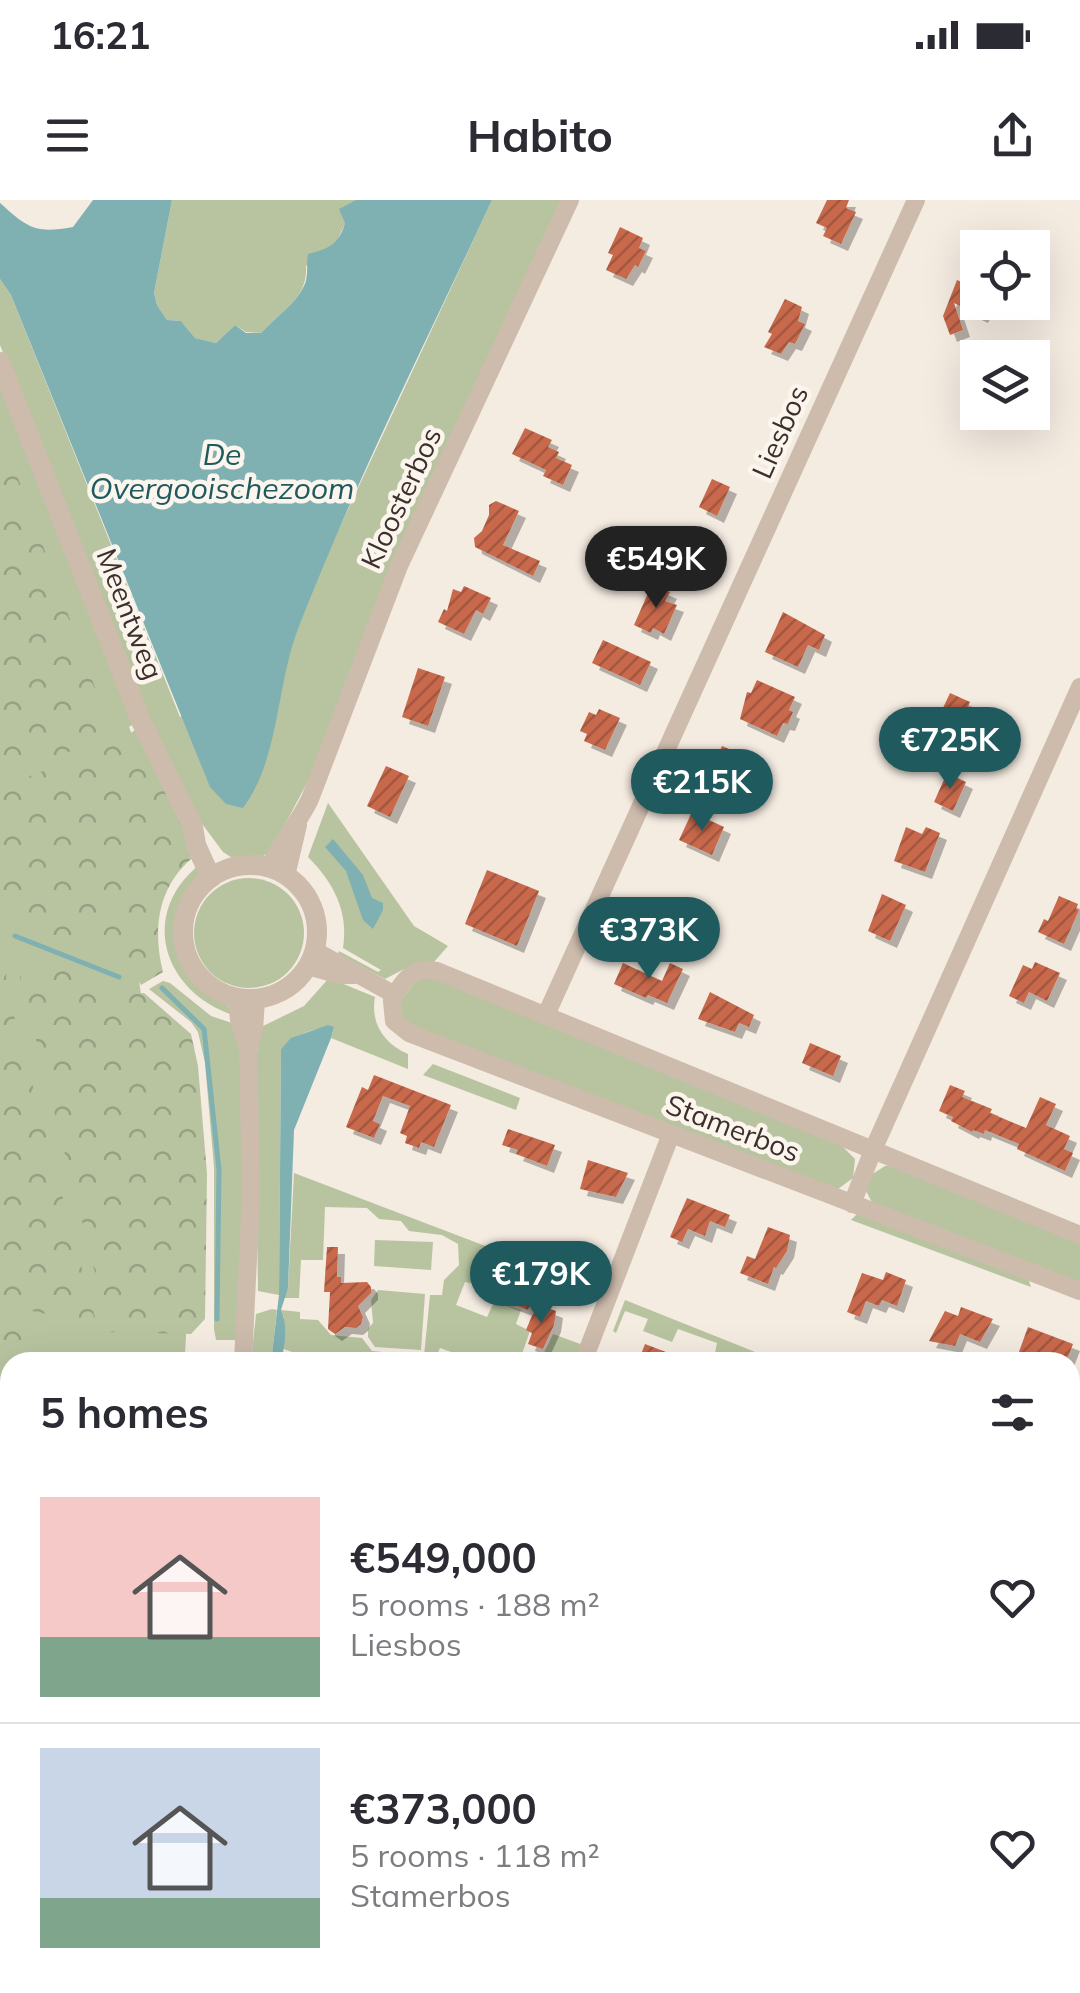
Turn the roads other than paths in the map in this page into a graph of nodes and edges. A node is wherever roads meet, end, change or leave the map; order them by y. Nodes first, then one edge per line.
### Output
1 (570, 200) edge
2 (916, 200) edge
3 (0, 362) edge
4 (1080, 686) edge
5 (277, 872) junction
6 (218, 874) junction
7 (311, 958) junction
8 (395, 995) junction
9 (247, 999) junction
10 (546, 1016) junction
11 (671, 1134) junction
12 (873, 1150) junction
13 (852, 1204) junction
14 (1080, 1235) edge
15 (1080, 1292) edge
16 (243, 1352) edge
17 (587, 1352) edge

1 - 5 street, Kloosterbos
2 - 10 street, Liesbos
3 - 6 street, Meentweg
4 - 12 street
5 - 6 street
5 - 7 street
6 - 9 street
7 - 8 street
7 - 9 street
8 - 10 street, Stamerbos
8 - 11 street, Stamerbos
9 - 16 street
10 - 12 street, Stamerbos
11 - 13 street, Stamerbos
11 - 17 street
12 - 13 street
12 - 14 street, Stamerbos
13 - 15 street, Stamerbos

